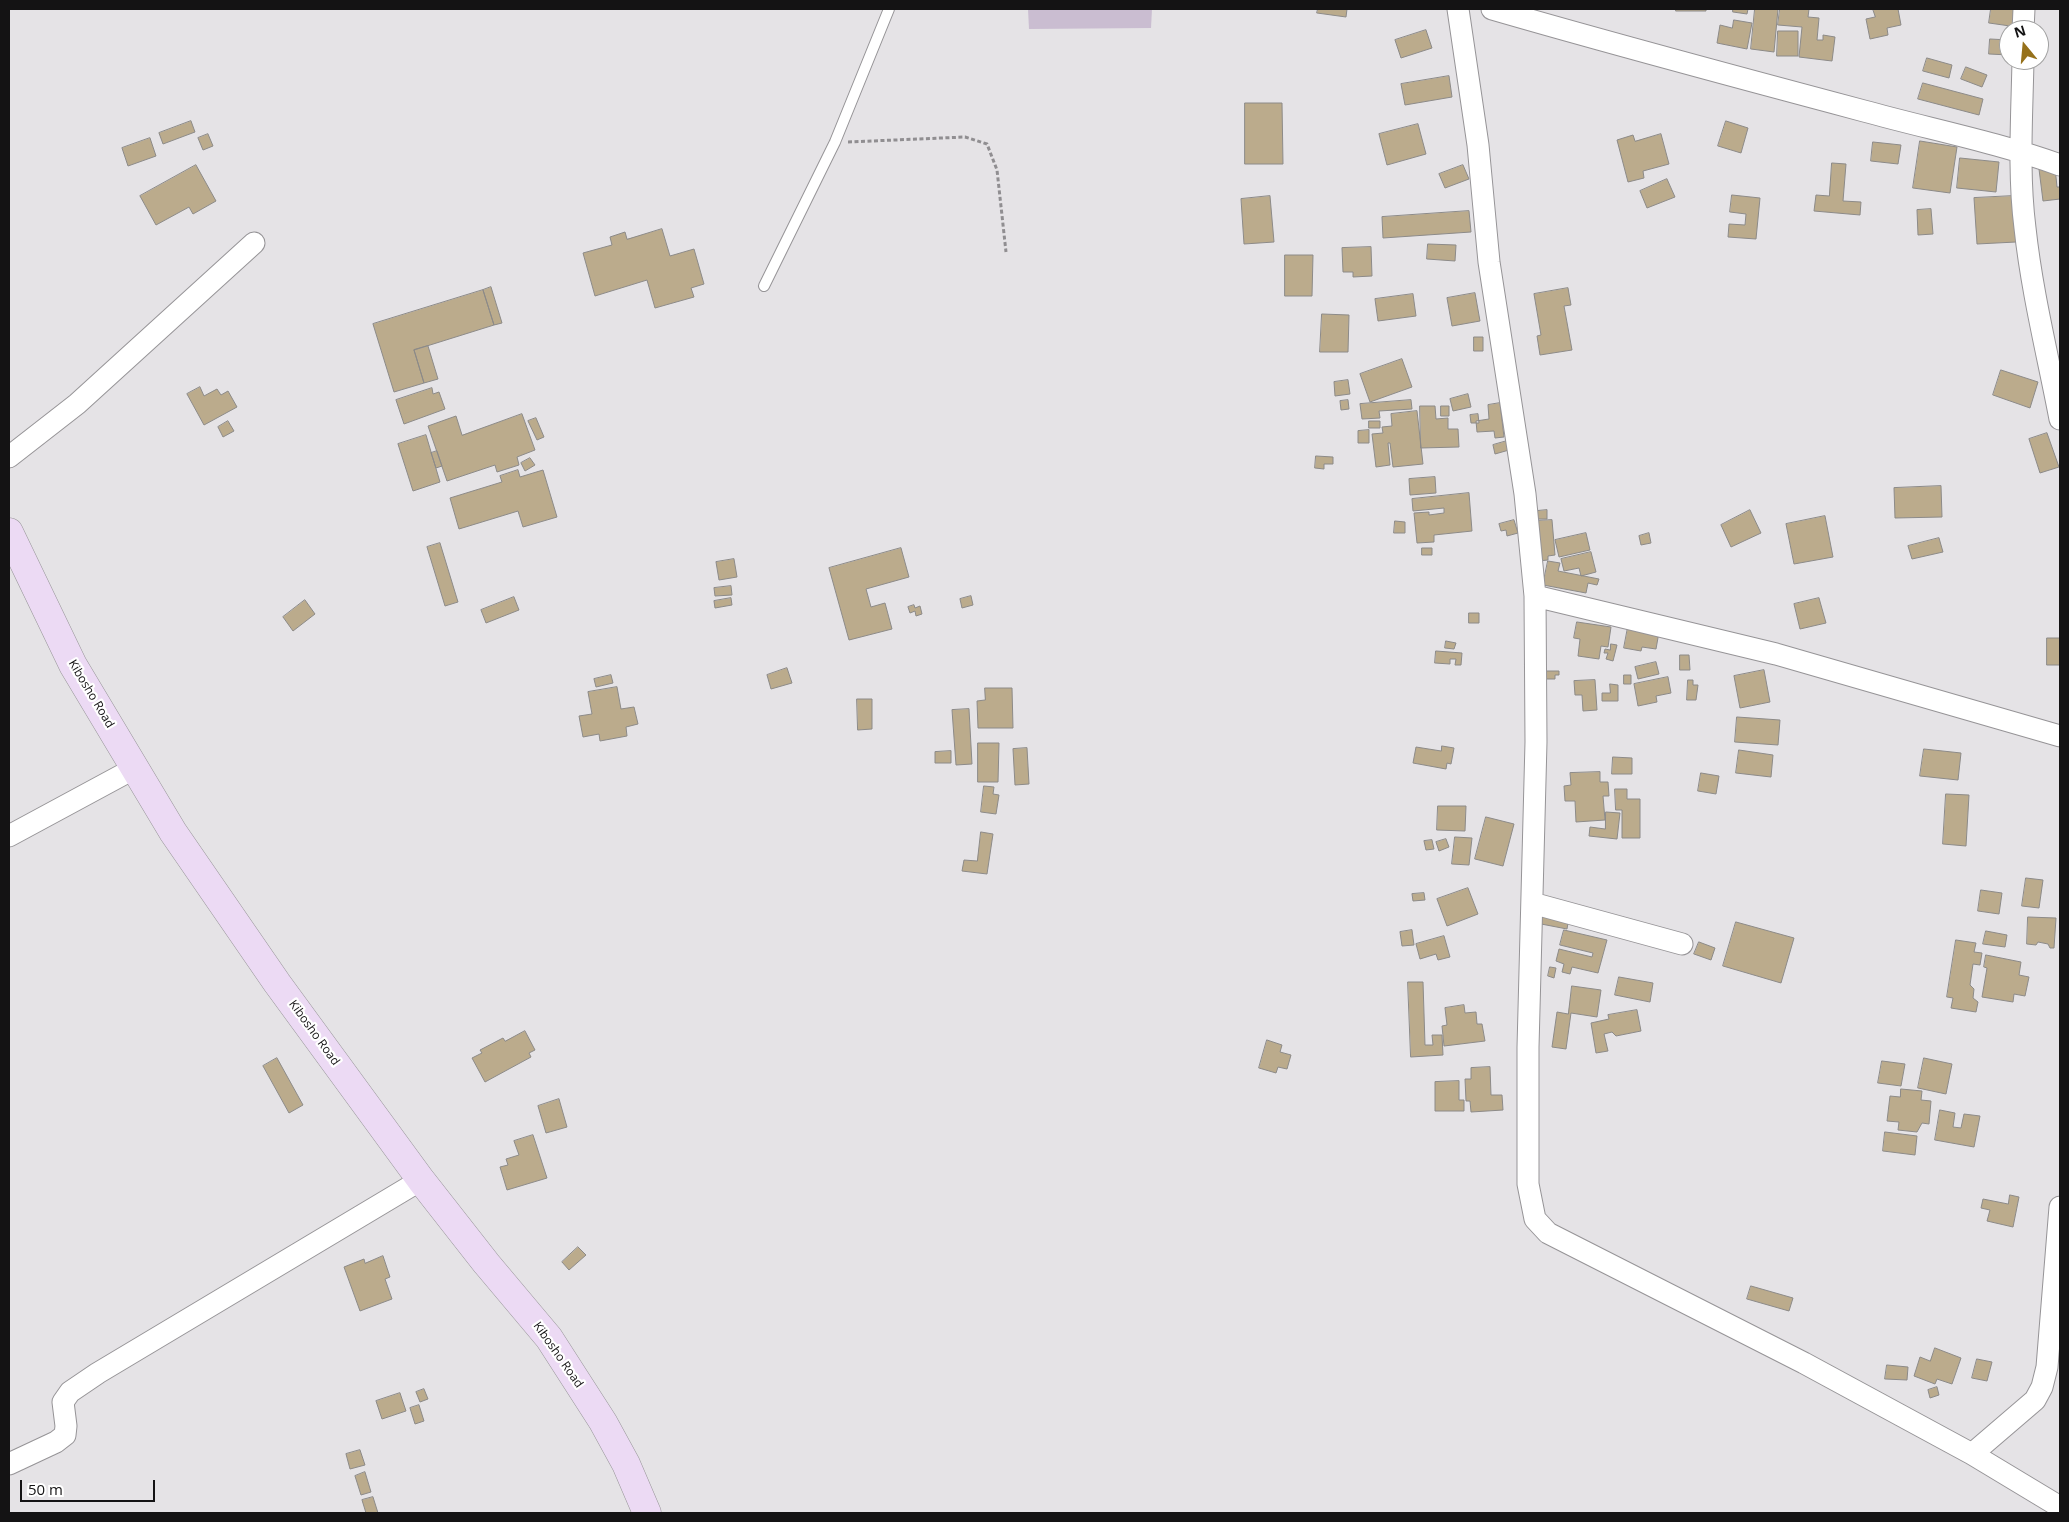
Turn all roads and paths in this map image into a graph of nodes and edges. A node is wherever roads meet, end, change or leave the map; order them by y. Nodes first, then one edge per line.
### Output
1 (890, 9) edge
2 (1458, 9) edge
3 (1492, 9) edge
4 (2023, 70) edge
5 (835, 142) junction
6 (2022, 151) junction
7 (2060, 165) edge
8 (254, 243) dead end
9 (1006, 252) dead end
10 (764, 286) dead end
11 (2060, 419) edge
12 (9, 457) edge
13 (9, 532) edge
14 (1534, 596) junction
15 (2060, 736) edge
16 (135, 768) junction
17 (9, 836) edge
18 (1532, 903) junction
19 (1682, 944) dead end
20 (421, 1180) junction
21 (2060, 1219) edge
22 (1972, 1454) junction
23 (9, 1464) edge
24 (2060, 1507) edge
25 (647, 1513) edge

1 - 5 lane
2 - 14 street
3 - 6 street
4 - 6 street
5 - 9 path
5 - 10 lane
6 - 7 street
6 - 11 street
8 - 12 street
13 - 16 main road, Kibosho Road
14 - 15 street
14 - 18 street
16 - 17 street
16 - 20 main road, Kibosho Road
18 - 19 street
18 - 22 street
20 - 23 street
20 - 25 main road, Kibosho Road
21 - 22 street
22 - 24 street

